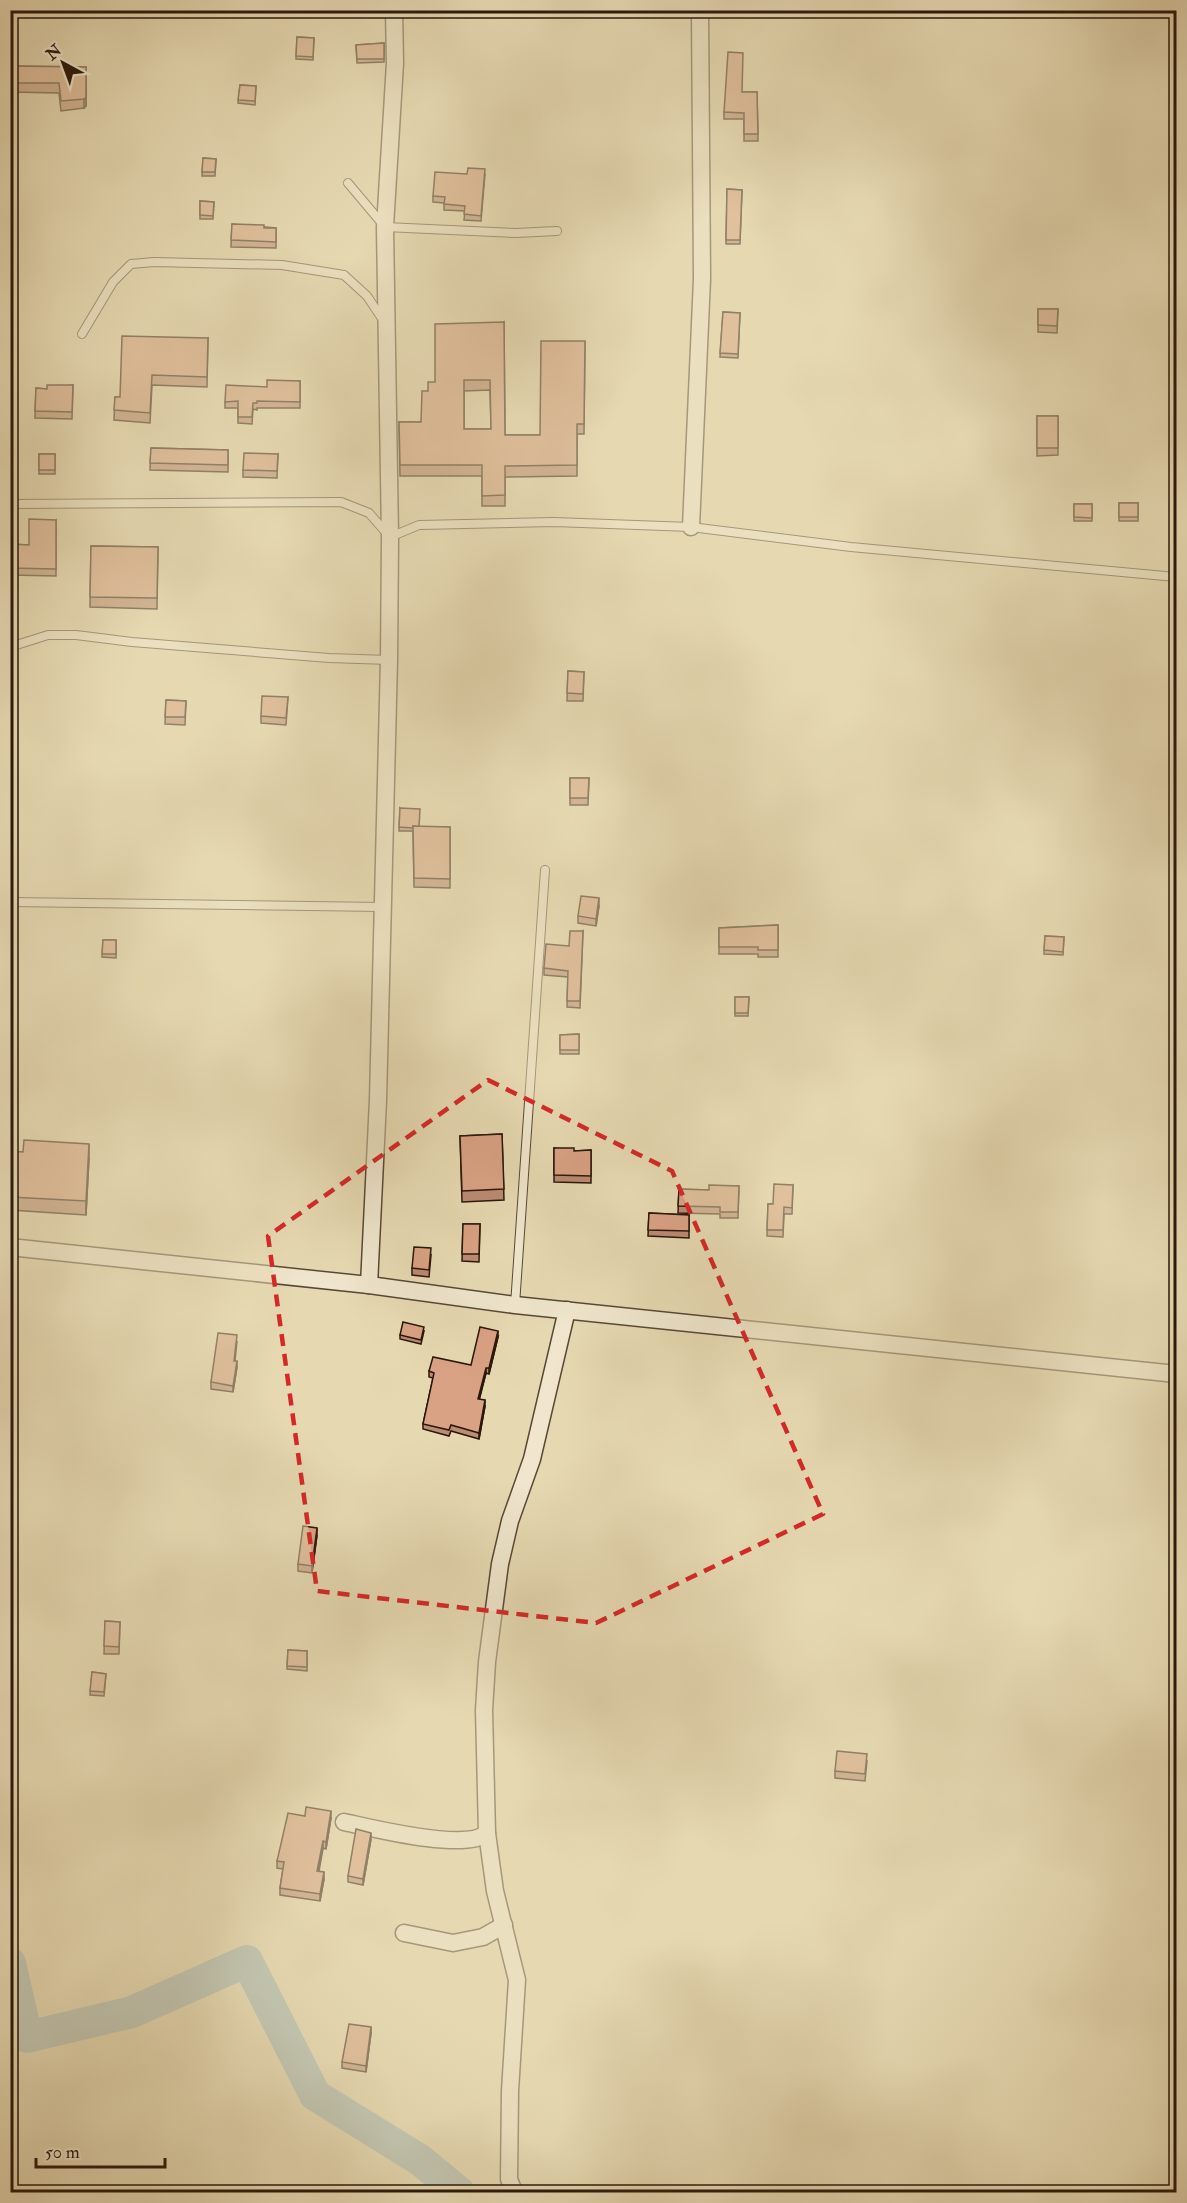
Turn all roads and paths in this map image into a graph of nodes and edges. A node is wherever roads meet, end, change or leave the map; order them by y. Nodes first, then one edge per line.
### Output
1 (394, 10) edge
2 (700, 10) edge
3 (348, 183) dead end
4 (385, 227) junction
5 (557, 231) dead end
6 (387, 325) junction
7 (82, 334) dead end
8 (10, 504) edge
9 (691, 527) junction
10 (390, 537) junction
11 (1176, 577) edge
12 (10, 648) edge
13 (389, 660) junction
14 (545, 870) dead end
15 (10, 902) edge
16 (383, 907) junction
17 (10, 1247) edge
18 (369, 1285) junction
19 (514, 1305) junction
20 (567, 1310) junction
21 (1176, 1374) edge
22 (344, 1822) dead end
23 (487, 1833) junction
24 (504, 1925) junction
25 (404, 1933) dead end
26 (514, 2193) edge

1 - 4 street
2 - 9 street
3 - 4 lane
4 - 5 lane
4 - 6 street
6 - 7 lane
6 - 10 street
8 - 10 lane
9 - 10 lane
9 - 11 lane
10 - 13 street
12 - 13 lane
13 - 16 street
14 - 19 lane
15 - 16 lane
16 - 18 street
17 - 18 street
18 - 19 street
19 - 20 street
20 - 21 street
20 - 23 street
22 - 23 street
23 - 24 street
24 - 25 street
24 - 26 street

